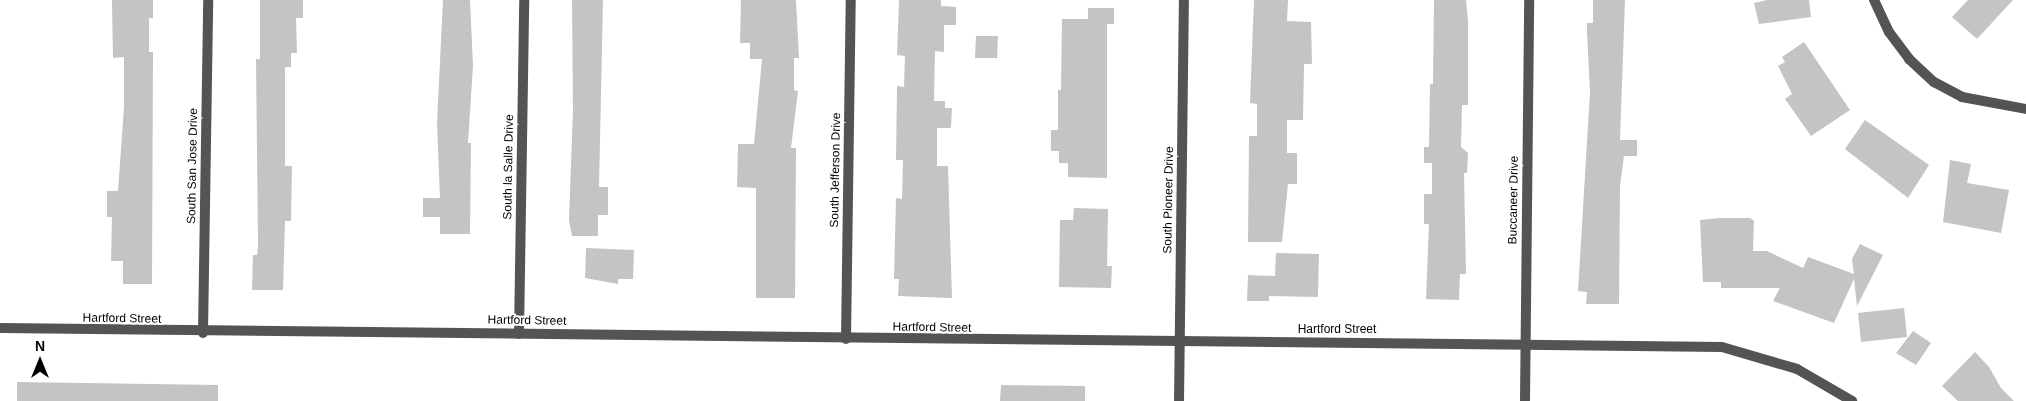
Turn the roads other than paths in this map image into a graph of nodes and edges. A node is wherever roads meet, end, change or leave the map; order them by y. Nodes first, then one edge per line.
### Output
1 (208, 0) edge
2 (524, 0) edge
3 (851, 0) edge
4 (1184, 0) edge
5 (1529, 0) edge
6 (1874, 0) edge
7 (2026, 109) edge
8 (0, 328) edge
9 (203, 333) junction
10 (519, 334) junction
11 (846, 339) junction
12 (1179, 344) junction
13 (1526, 345) junction
14 (1179, 401) edge
15 (1525, 401) edge
16 (1852, 401) edge

1 - 9 street, South San Jose Drive
2 - 10 street, South la Salle Drive
3 - 11 street, South Jefferson Drive
4 - 12 street, South Pioneer Drive
5 - 13 street, Buccaneer Drive
6 - 7 street
8 - 9 street, Hartford Street
9 - 10 street, Hartford Street
10 - 11 street, Hartford Street
11 - 12 street, Hartford Street
12 - 13 street, Hartford Street
12 - 14 street, South Pioneer Drive
13 - 15 street, Buccaneer Drive
13 - 16 street, Hartford Street

